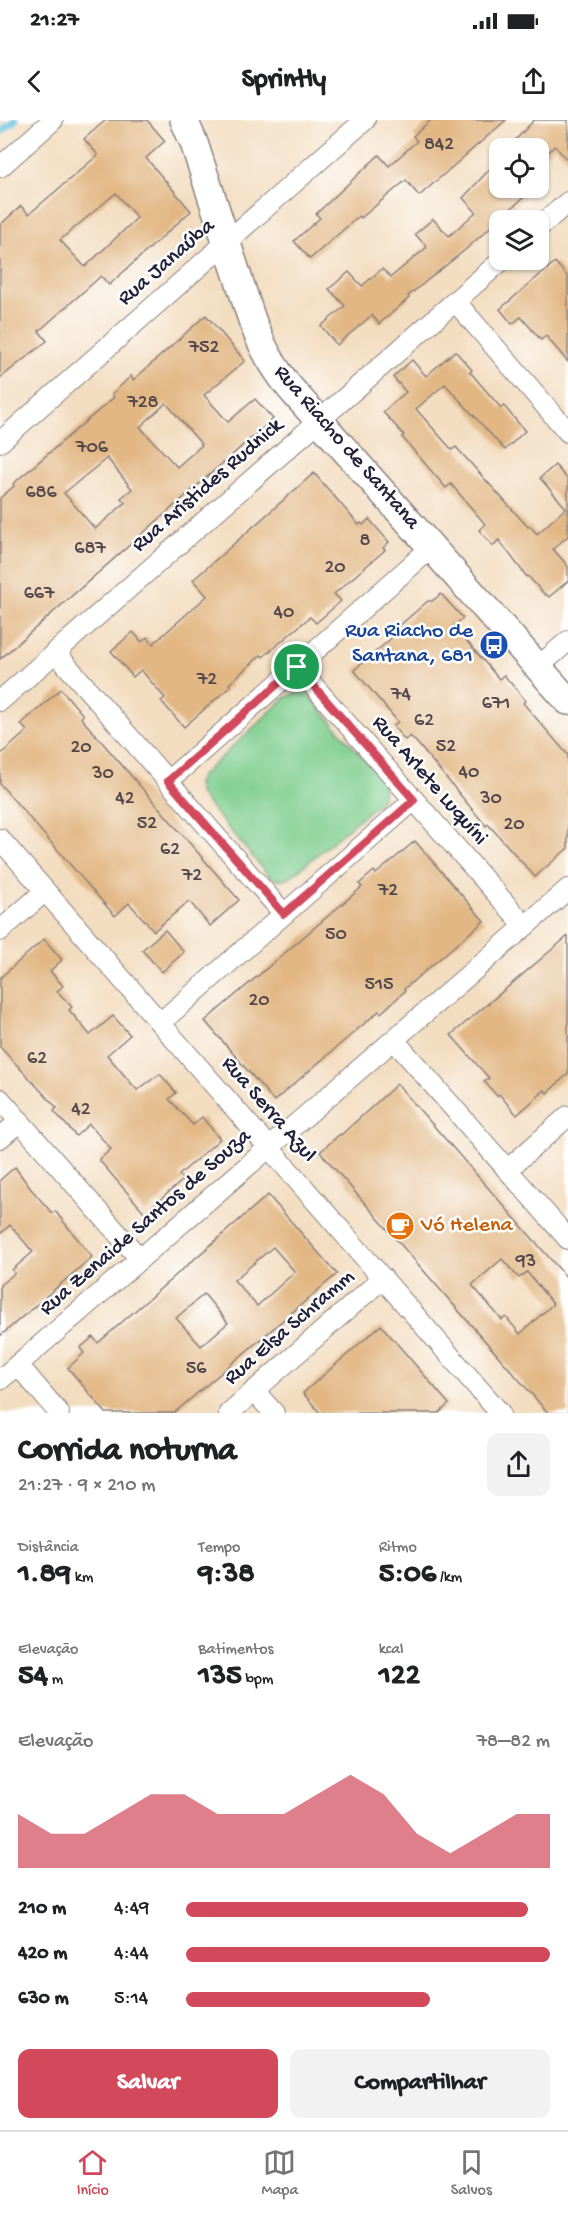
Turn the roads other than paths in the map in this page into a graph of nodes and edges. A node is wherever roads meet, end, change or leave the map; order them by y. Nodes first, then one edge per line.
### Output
1 (54, 120) edge
2 (184, 120) edge
3 (365, 120) edge
4 (0, 167) edge
5 (568, 202) edge
6 (549, 218) edge
7 (226, 243) junction
8 (491, 270) edge
9 (455, 302) junction
10 (320, 421) junction
11 (567, 430) edge
12 (0, 442) edge
13 (432, 547) junction
14 (568, 641) edge
15 (56, 652) junction
16 (297, 667) junction
17 (538, 667) junction
18 (0, 701) edge
19 (568, 701) edge
20 (168, 781) junction
21 (414, 800) junction
22 (0, 839) edge
23 (568, 889) edge
24 (45, 891) junction
25 (284, 914) junction
26 (525, 926) junction
27 (0, 931) edge
28 (160, 1023) junction
29 (394, 1040) junction
30 (0, 1099) edge
31 (568, 1116) edge
32 (20, 1121) junction
33 (0, 1138) edge
34 (269, 1148) junction
35 (507, 1170) junction
36 (568, 1239) edge
37 (140, 1260) junction
38 (383, 1278) junction
39 (18, 1365) junction
40 (0, 1380) edge
41 (254, 1391) junction
42 (60, 1413) edge
43 (229, 1413) edge
44 (274, 1413) edge
45 (500, 1413) edge

1 - 4 street
2 - 7 street, Rua Riacho de Santana
3 - 7 street, Rua Janaúba
5 - 6 street
7 - 10 street, Rua Riacho de Santana
7 - 12 street, Rua Janaúba
8 - 9 street, Rua Aristides Rudnick
9 - 10 street, Rua Aristides Rudnick
9 - 11 street
10 - 13 street, Rua Riacho de Santana
10 - 15 street, Rua Aristides Rudnick
13 - 16 street
13 - 17 street, Rua Riacho de Santana
14 - 17 street
15 - 18 street, Rua Aristides Rudnick
15 - 20 street
16 - 20 street
16 - 21 street, Rua Arlete Luquíni
17 - 19 street, Rua Riacho de Santana
20 - 25 street
21 - 25 street
21 - 26 street, Rua Arlete Luquíni
22 - 24 street, Rua Serra Azul
23 - 26 street, Rua Zenaide Santos de Souza
24 - 27 street
24 - 28 street, Rua Serra Azul
25 - 28 street
26 - 29 street, Rua Zenaide Santos de Souza
28 - 34 street, Rua Serra Azul
29 - 34 street, Rua Zenaide Santos de Souza
29 - 35 street
30 - 32 street
31 - 35 street
32 - 33 street
32 - 37 street
34 - 37 street, Rua Zenaide Santos de Souza
34 - 38 street, Rua Serra Azul
35 - 36 street
37 - 39 street, Rua Zenaide Santos de Souza
38 - 41 street, Rua Elsa Schramm
38 - 45 street, Rua Serra Azul
39 - 40 street, Rua Zenaide Santos de Souza
39 - 42 street
41 - 43 street, Rua Elsa Schramm
41 - 44 street

